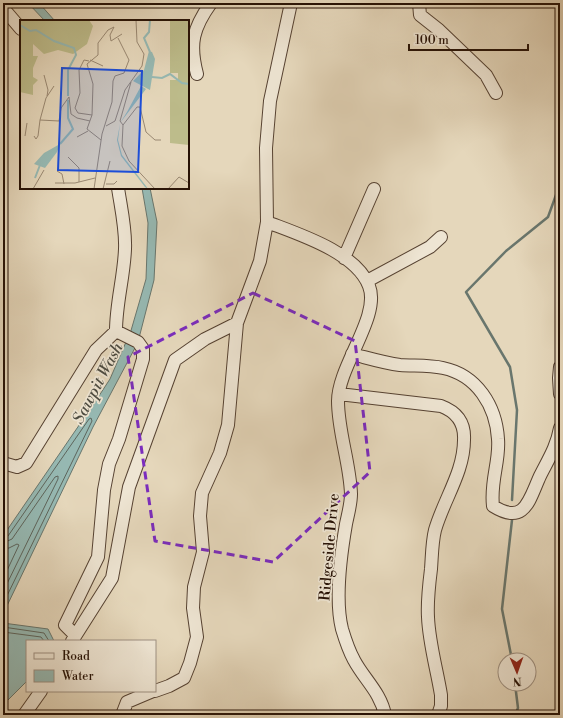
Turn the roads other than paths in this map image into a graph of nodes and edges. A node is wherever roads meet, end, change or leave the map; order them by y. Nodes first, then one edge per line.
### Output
1 (211, 3) edge
2 (291, 3) edge
3 (419, 3) edge
4 (3, 8) edge
5 (20, 28) edge
6 (197, 74) dead end
7 (496, 93) dead end
8 (118, 189) edge
9 (374, 189) dead end
10 (267, 222) junction
11 (440, 237) dead end
12 (344, 258) junction
13 (366, 281) junction
14 (237, 323) junction
15 (116, 331) junction
16 (214, 335) junction
17 (236, 344) junction
18 (352, 354) junction
19 (560, 367) edge
20 (339, 394) junction
21 (560, 394) edge
22 (560, 428) edge
23 (3, 463) edge
24 (73, 638) edge
25 (156, 690) edge
26 (40, 692) edge
27 (151, 692) edge
28 (24, 715) edge
29 (122, 715) edge
30 (385, 715) edge
31 (438, 715) edge

1 - 6 street
2 - 10 street
3 - 7 street
4 - 5 street
8 - 15 street
9 - 12 street
10 - 12 street, Ridgeside Drive
10 - 14 street
11 - 13 street
12 - 13 street, Ridgeside Drive
13 - 18 street, Ridgeside Drive
14 - 16 street
14 - 17 street
15 - 23 street
15 - 24 street
16 - 17 street
16 - 24 street
17 - 25 street
18 - 20 street, Ridgeside Drive
18 - 22 street
19 - 21 street
20 - 30 street, Ridgeside Drive
20 - 31 street
26 - 28 street
27 - 29 street

